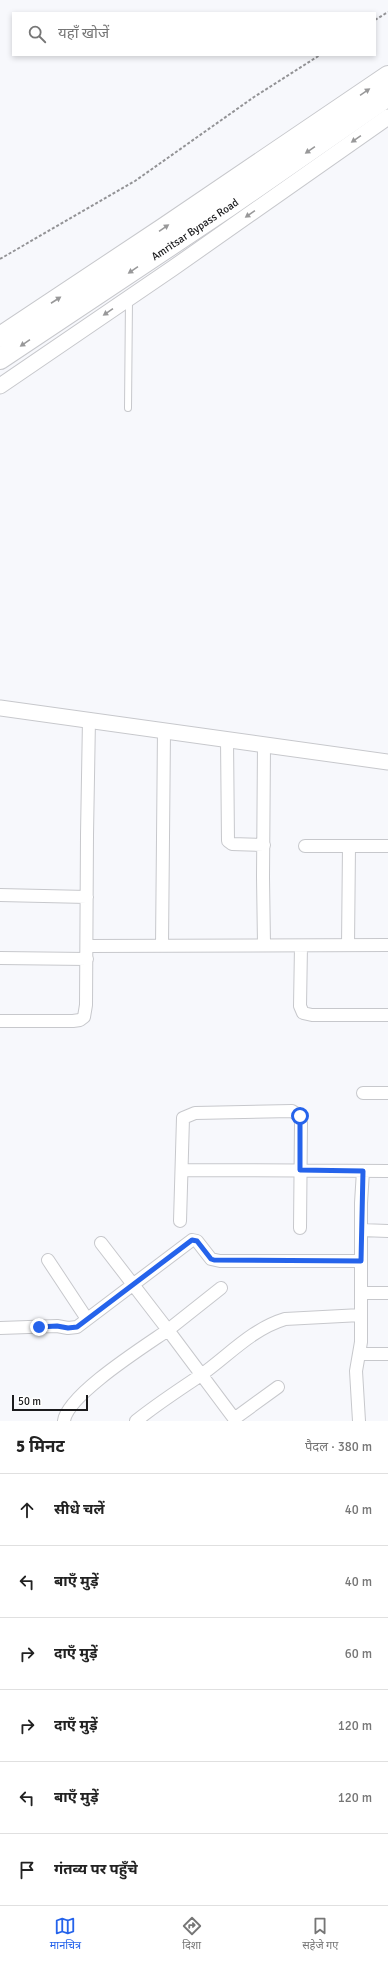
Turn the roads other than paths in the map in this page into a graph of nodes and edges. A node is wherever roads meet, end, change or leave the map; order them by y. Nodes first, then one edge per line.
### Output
1 (388, 76) edge
2 (388, 96) edge
3 (388, 117) edge
4 (129, 298) junction
5 (0, 337) edge
6 (0, 359) edge
7 (0, 386) edge
8 (128, 408) dead end
9 (0, 708) edge
10 (89, 719) junction
11 (164, 730) junction
12 (226, 739) junction
13 (264, 745) junction
14 (388, 762) edge
15 (264, 845) junction
16 (305, 846) dead end
17 (349, 846) junction
18 (388, 846) edge
19 (0, 895) edge
20 (87, 897) junction
21 (264, 945) junction
22 (348, 945) junction
23 (388, 945) edge
24 (87, 946) junction
25 (162, 946) junction
26 (301, 946) junction
27 (0, 958) edge
28 (87, 959) junction
29 (388, 1015) edge
30 (0, 1021) edge
31 (363, 1093) dead end
32 (388, 1093) edge
33 (182, 1170) junction
34 (300, 1170) junction
35 (363, 1171) junction
36 (388, 1171) edge
37 (180, 1221) dead end
38 (300, 1228) dead end
39 (361, 1230) junction
40 (388, 1231) edge
41 (101, 1243) dead end
42 (48, 1260) dead end
43 (361, 1261) junction
44 (134, 1285) junction
45 (222, 1288) dead end
46 (362, 1293) junction
47 (388, 1293) edge
48 (362, 1315) junction
49 (87, 1319) junction
50 (0, 1328) edge
51 (168, 1330) junction
52 (359, 1354) junction
53 (388, 1354) edge
54 (202, 1374) junction
55 (278, 1387) dead end
56 (235, 1420) edge
57 (64, 1421) edge
58 (136, 1421) edge
59 (359, 1421) edge

5 -> 1 highway, Amritsar Bypass Road
2 -> 6 highway, Amritsar Bypass Road
3 -> 4 street
4 -> 7 street
4 - 8 lane
9 - 10 street
10 - 11 street
10 - 20 street
11 - 12 street
11 - 25 street
12 - 13 street
12 - 15 street
13 - 14 street
13 - 15 street
15 - 21 street
16 - 17 street
17 - 18 street
17 - 22 street
19 - 20 street
20 - 24 street
21 - 25 street
21 - 26 street
22 - 23 street
22 - 26 street
24 - 25 street
24 - 28 street
26 - 29 street
27 - 28 street
28 - 30 street
31 - 32 street
33 - 34 street
33 - 34 street
33 - 37 street
34 - 35 street
34 - 38 street
35 - 36 street
35 - 39 street
39 - 40 street
39 - 43 street
41 - 44 street
42 - 49 street
43 - 44 street
43 - 46 street
44 - 49 street
44 - 51 street
45 - 51 street
46 - 47 street
46 - 48 street
48 - 52 street
48 - 54 street
49 - 50 street
51 - 54 street
51 - 57 street
52 - 53 street
52 - 59 street
54 - 56 street
54 - 58 street
55 - 56 street

